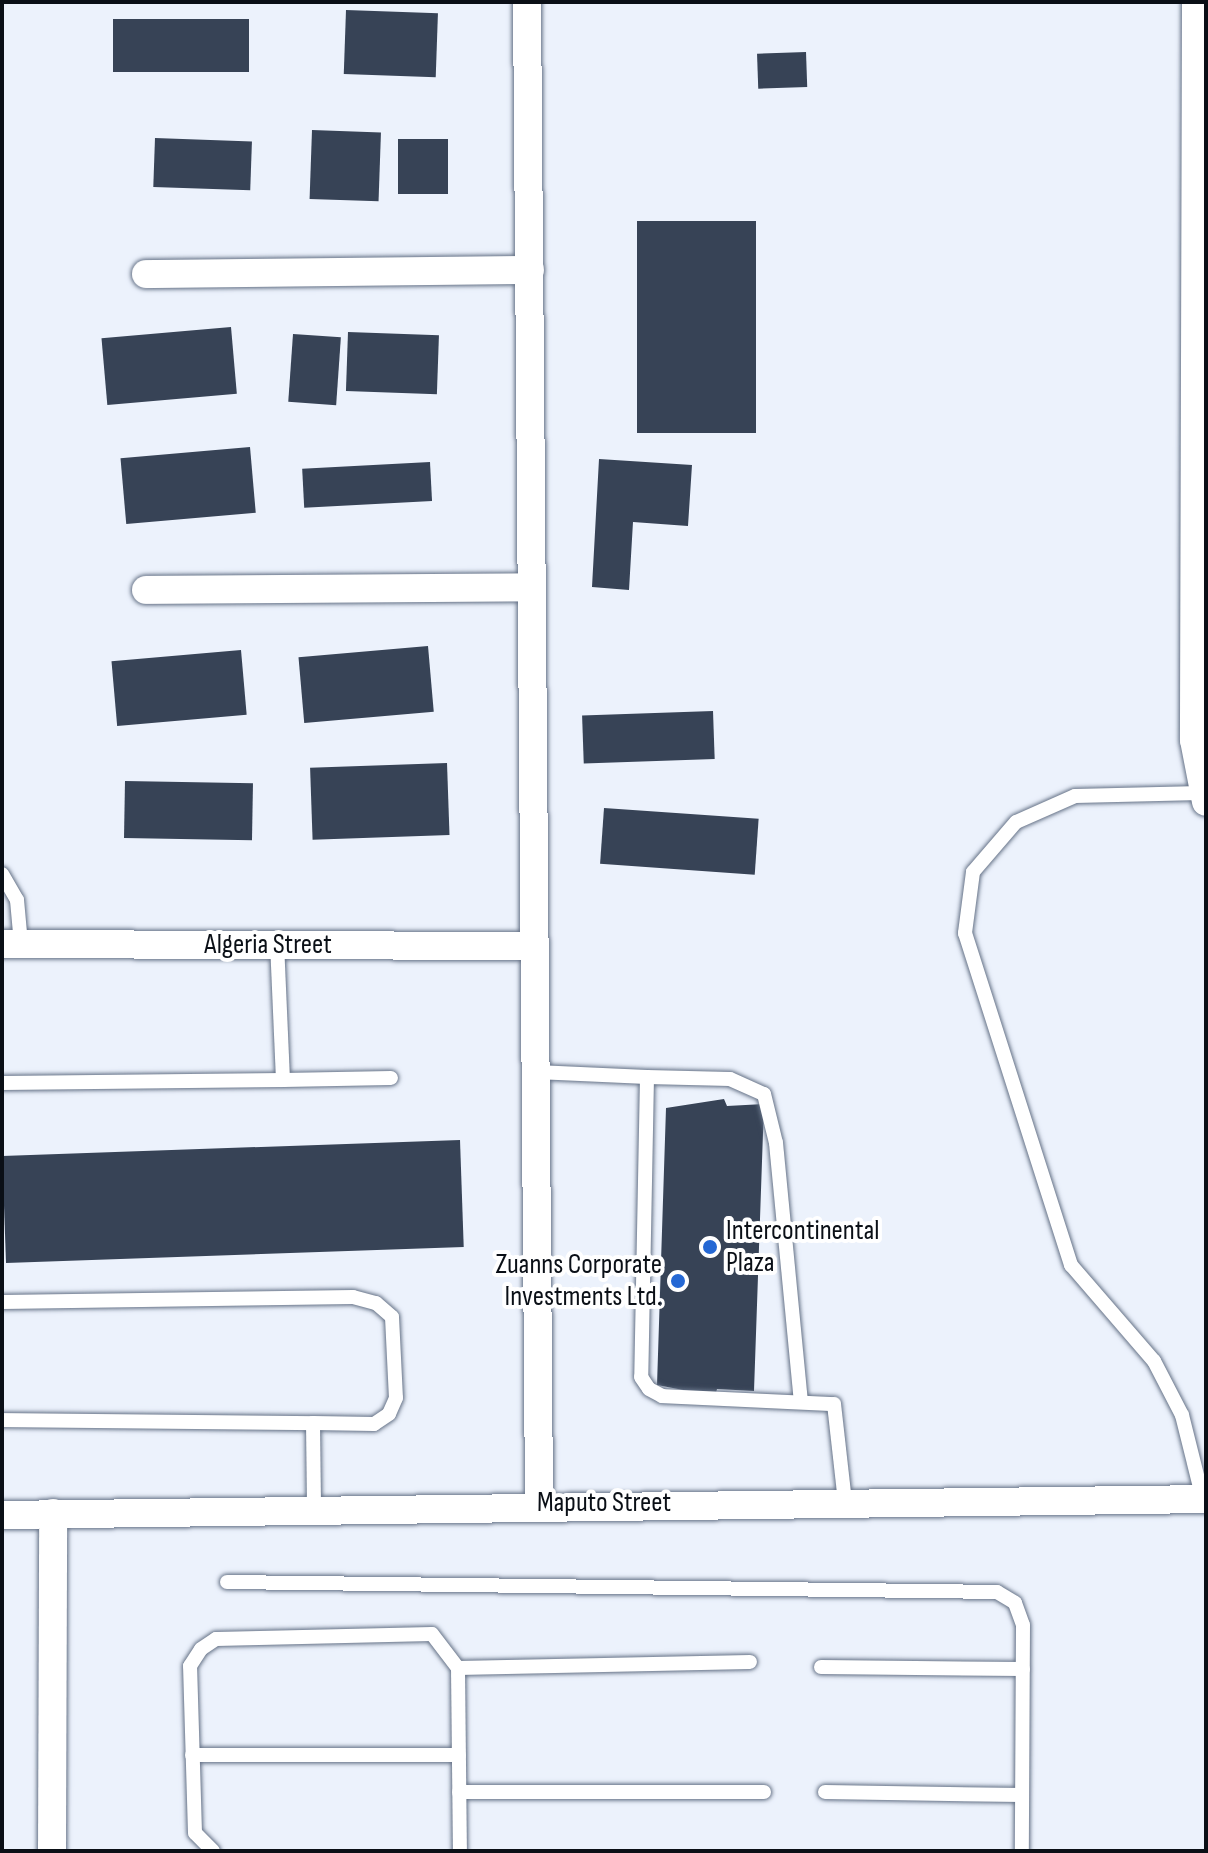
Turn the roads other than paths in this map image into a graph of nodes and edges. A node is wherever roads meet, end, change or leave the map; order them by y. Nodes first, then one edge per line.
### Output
1 (527, 2) edge
2 (1196, 2) edge
3 (530, 270) junction
4 (146, 274) dead end
5 (529, 587) junction
6 (146, 590) dead end
7 (1203, 798) edge
8 (2, 874) edge
9 (12, 944) edge
10 (277, 945) junction
11 (534, 946) junction
12 (536, 1072) junction
13 (647, 1077) junction
14 (391, 1078) dead end
15 (283, 1080) junction
16 (2, 1083) edge
17 (2, 1302) edge
18 (801, 1401) junction
19 (2, 1420) edge
20 (313, 1423) junction
21 (1205, 1499) edge
22 (845, 1502) junction
23 (539, 1504) junction
24 (314, 1508) junction
25 (53, 1513) junction
26 (2, 1515) edge
27 (227, 1582) dead end
28 (750, 1662) dead end
29 (821, 1667) dead end
30 (458, 1668) junction
31 (1023, 1669) junction
32 (192, 1755) junction
33 (459, 1755) junction
34 (459, 1792) junction
35 (764, 1792) dead end
36 (825, 1792) dead end
37 (1022, 1795) junction
38 (52, 1851) edge
39 (213, 1851) edge
40 (447, 1851) edge
41 (460, 1851) edge
42 (1022, 1851) edge

1 - 3 street
2 - 7 street
3 - 4 street
3 - 5 street
5 - 6 street
5 - 11 street
7 - 21 lane
8 - 9 lane
9 - 10 street, Algeria Street
10 - 11 street, Algeria Street
10 - 15 lane
11 - 12 street
12 - 13 lane
12 - 23 street
13 - 18 lane
13 - 18 lane
14 - 15 lane
15 - 16 lane
17 - 20 lane
18 - 22 lane
19 - 20 lane
20 - 24 lane
21 - 22 street, Maputo Street
22 - 23 street, Maputo Street
23 - 24 street, Maputo Street
24 - 25 street, Maputo Street
25 - 26 street, Maputo Street
25 - 38 street
27 - 31 lane
28 - 30 lane
29 - 31 lane
30 - 32 lane
30 - 33 lane
31 - 37 lane
32 - 33 lane
32 - 39 lane
33 - 34 lane
34 - 35 lane
34 - 41 lane
36 - 37 lane
37 - 42 lane
40 - 41 lane

